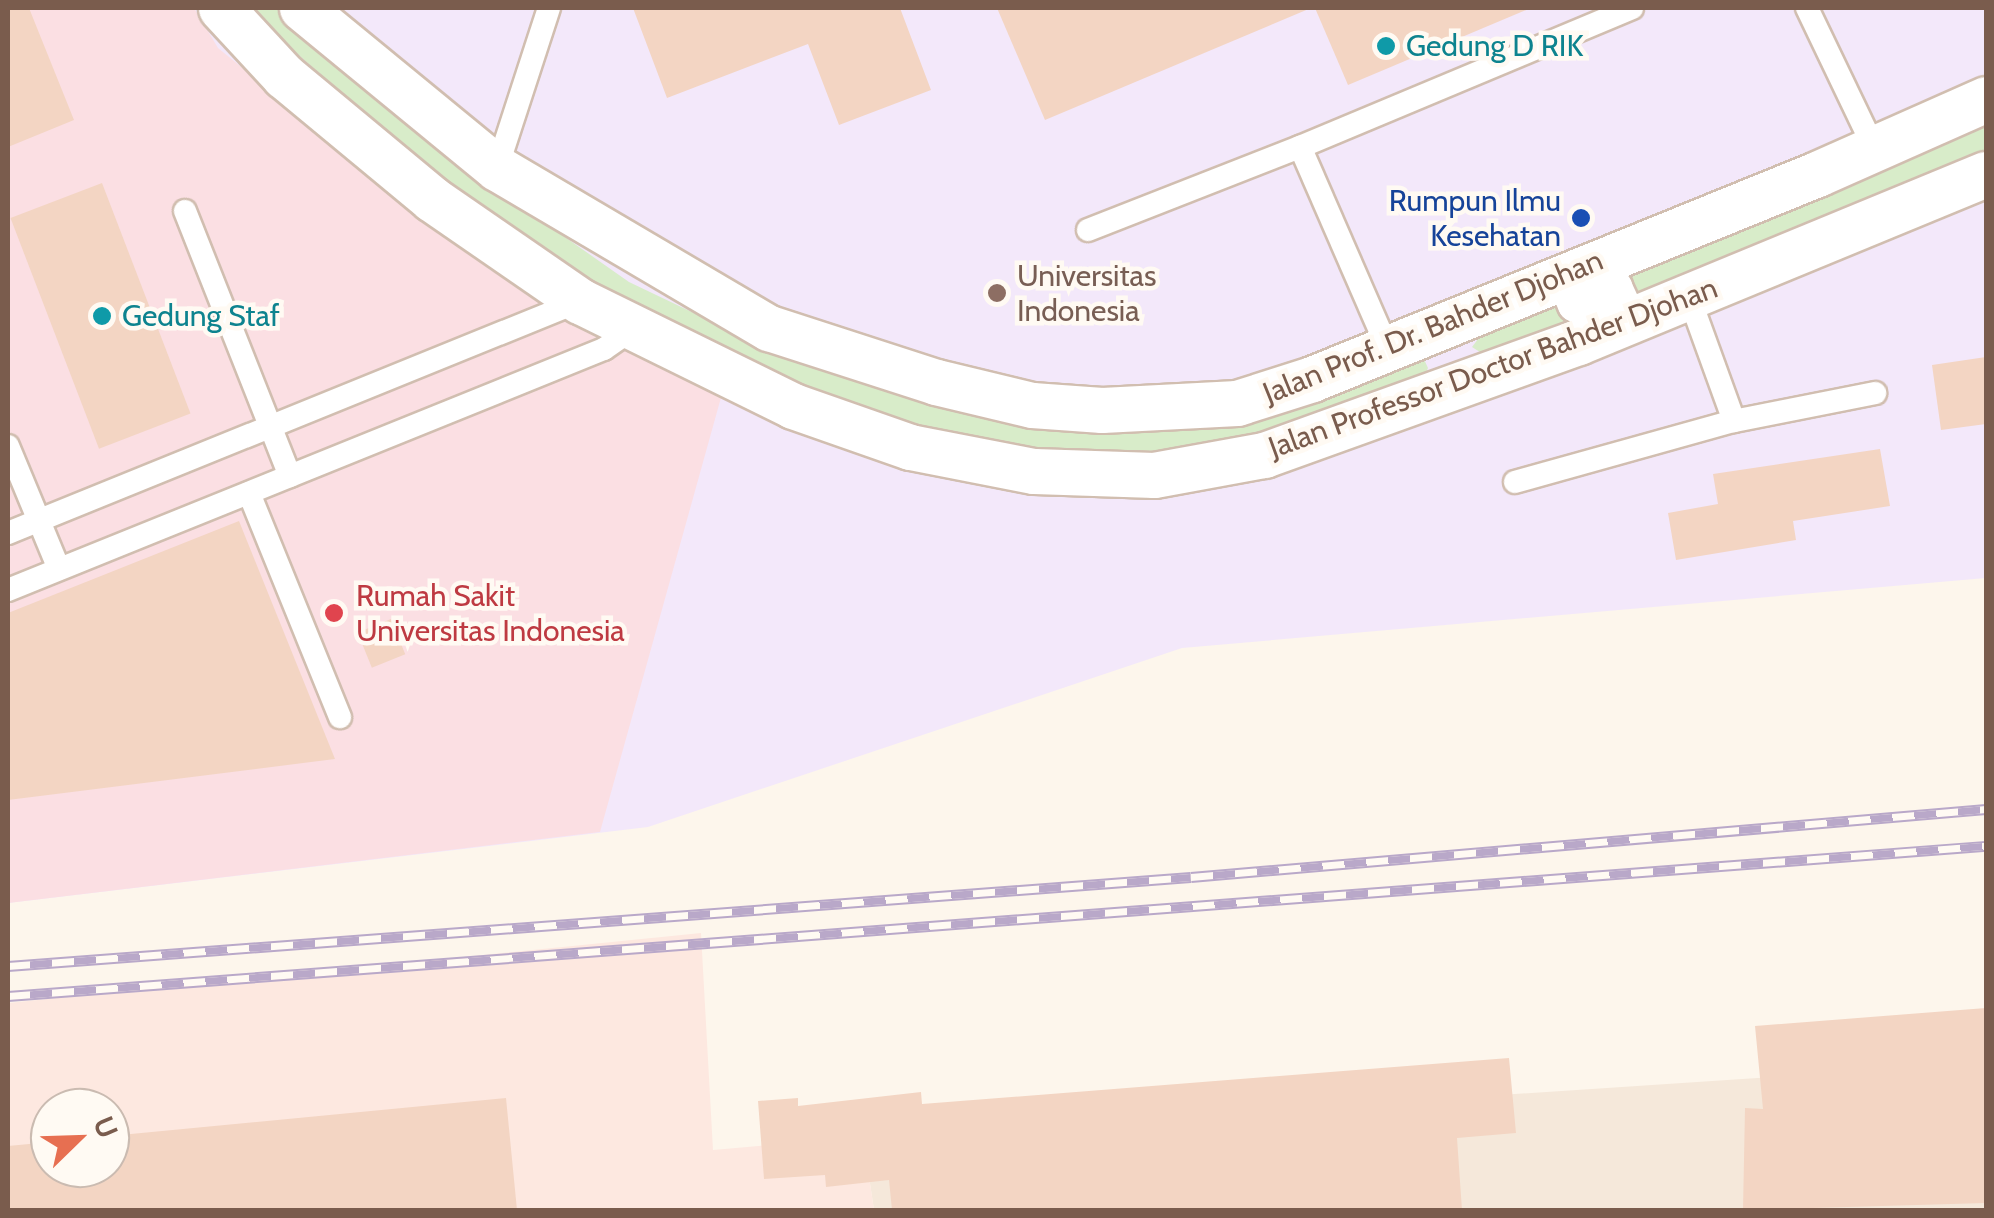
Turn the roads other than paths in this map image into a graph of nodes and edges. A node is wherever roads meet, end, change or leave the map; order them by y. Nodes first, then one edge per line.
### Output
1 (221, 8) edge
2 (302, 8) edge
3 (549, 8) edge
4 (1632, 8) edge
5 (1808, 8) edge
6 (1986, 99) edge
7 (1300, 146) junction
8 (1874, 148) junction
9 (497, 168) junction
10 (1986, 174) edge
11 (185, 211) dead end
12 (1088, 230) dead end
13 (1563, 275) junction
14 (1688, 297) junction
15 (580, 301) junction
16 (1630, 321) junction
17 (1440, 327) junction
18 (634, 329) junction
19 (1388, 350) junction
20 (1464, 383) junction
21 (1875, 393) dead end
22 (1734, 422) junction
23 (271, 428) junction
24 (8, 446) edge
25 (290, 476) junction
26 (1516, 482) dead end
27 (249, 493) junction
28 (38, 520) junction
29 (8, 532) edge
30 (59, 569) junction
31 (8, 590) edge
32 (340, 717) dead end

1 - 15 street, Jalan Professor Doctor Bahder Djohan
2 - 9 street, Jalan Prof. Dr. Bahder Djohan
3 - 9 lane
4 - 7 lane
5 - 8 lane
6 - 8 street, Jalan Prof. Dr. Bahder Djohan
7 - 12 lane
7 - 19 lane
8 - 13 street, Jalan Prof. Dr. Bahder Djohan
9 - 19 street, Jalan Prof. Dr. Bahder Djohan
10 - 14 street, Jalan Professor Doctor Bahder Djohan
11 - 23 lane
13 - 16 street
13 - 17 street, Jalan Prof. Dr. Bahder Djohan
14 - 16 street, Jalan Professor Doctor Bahder Djohan
14 - 22 lane
15 - 18 street, Jalan Professor Doctor Bahder Djohan
15 - 23 lane
16 - 20 street, Jalan Professor Doctor Bahder Djohan
17 - 19 street, Jalan Prof. Dr. Bahder Djohan
17 - 20 street
18 - 20 street, Jalan Professor Doctor Bahder Djohan
18 - 25 lane
21 - 22 lane
22 - 26 lane
23 - 25 lane
23 - 28 lane
24 - 28 lane
25 - 27 lane
27 - 30 lane
27 - 32 lane
28 - 29 lane
28 - 30 lane
30 - 31 lane

